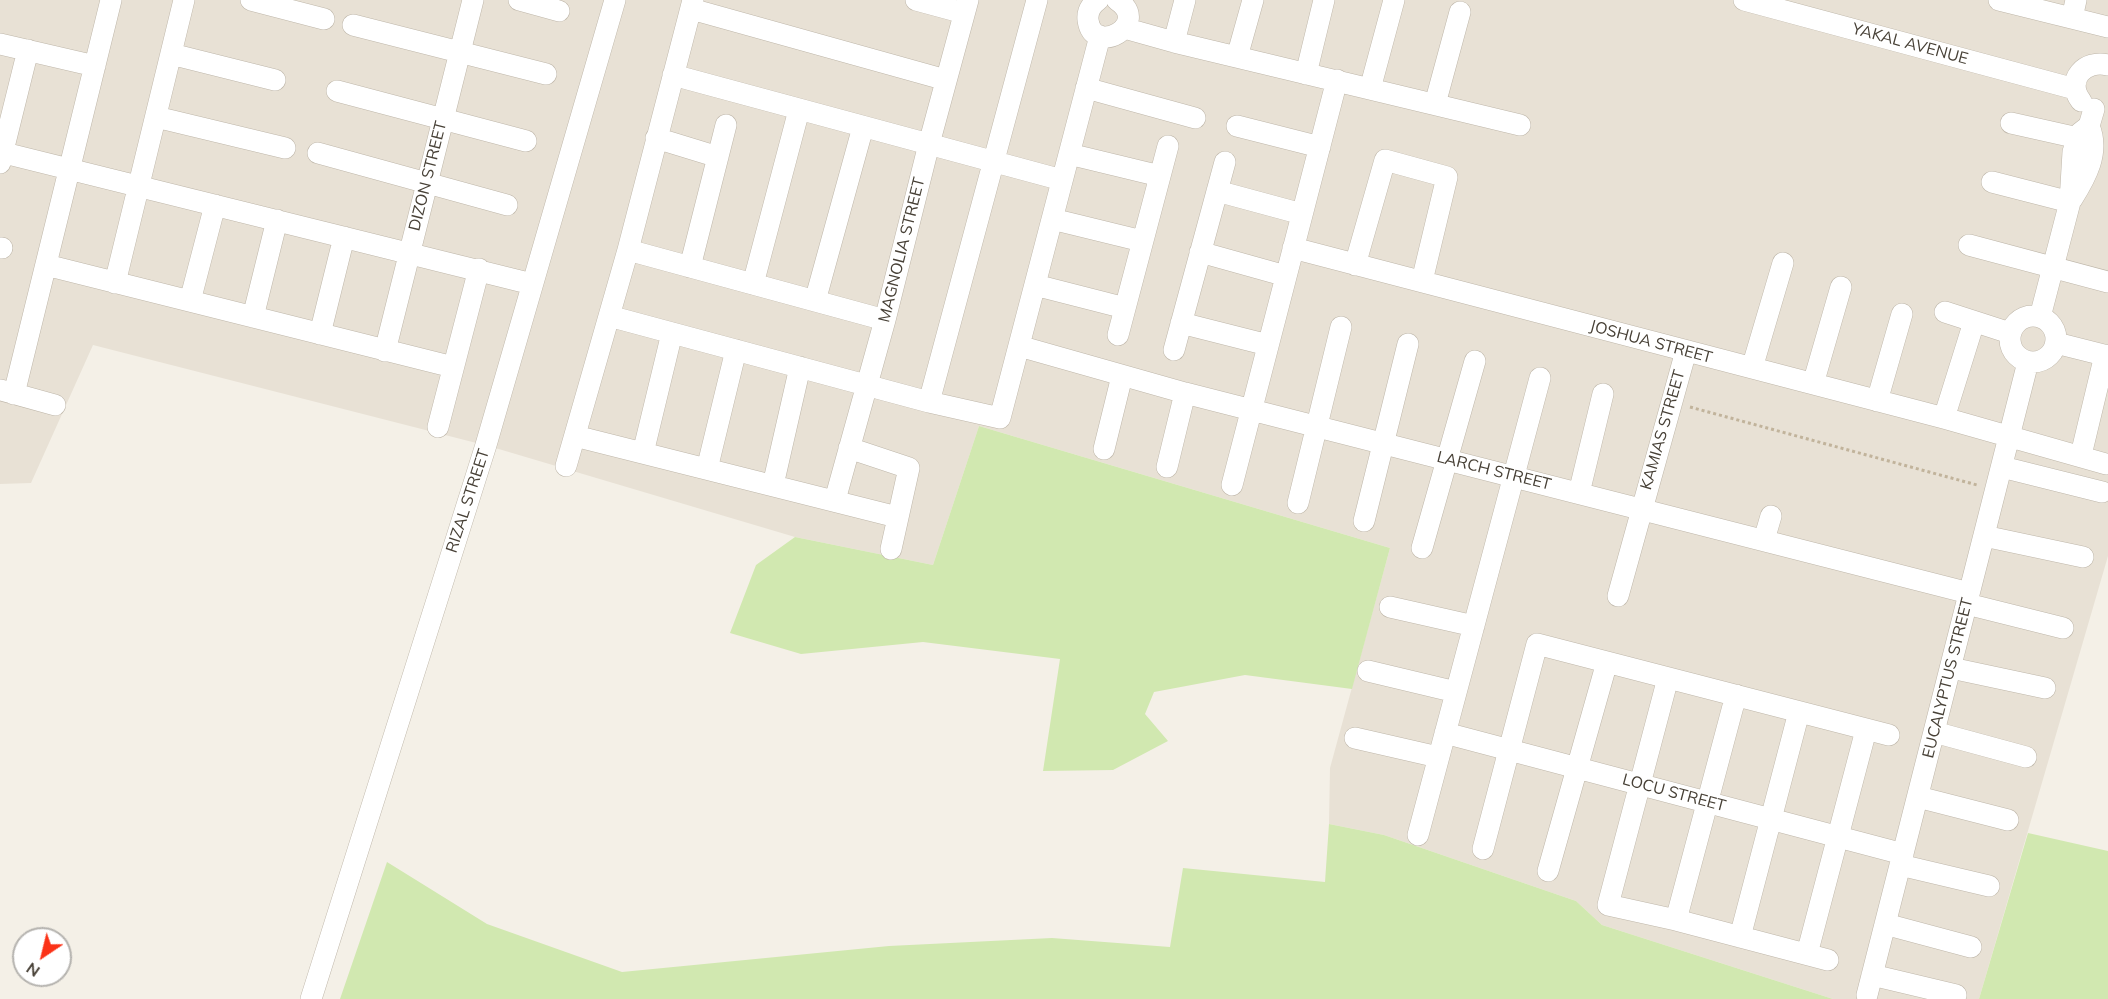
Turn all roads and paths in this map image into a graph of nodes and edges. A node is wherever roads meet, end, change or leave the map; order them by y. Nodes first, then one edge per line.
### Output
1 (111, 0) edge
2 (184, 0) edge
3 (251, 0) edge
4 (473, 0) edge
5 (519, 0) edge
6 (615, 0) edge
7 (916, 0) edge
8 (1037, 0) edge
9 (1098, 0) edge
10 (1117, 0) edge
11 (1185, 0) edge
12 (1252, 0) edge
13 (1324, 0) edge
14 (1394, 0) edge
15 (1744, 0) edge
16 (2005, 1) edge
17 (692, 5) edge
18 (966, 6) edge
19 (2074, 9) edge
20 (559, 11) dead end
21 (1460, 12) dead end
22 (324, 19) dead end
23 (353, 25) dead end
24 (2108, 27) edge
25 (1125, 28) junction
26 (1100, 36) junction
27 (1174, 42) junction
28 (0, 44) edge
29 (28, 50) junction
30 (460, 51) junction
31 (171, 54) junction
32 (1237, 57) junction
33 (2108, 65) edge
34 (95, 66) junction
35 (546, 74) dead end
36 (1306, 74) junction
37 (673, 75) junction
38 (275, 80) dead end
39 (946, 80) junction
40 (1337, 80) junction
41 (1086, 88) junction
42 (1370, 89) junction
43 (2075, 89) junction
44 (337, 91) dead end
45 (1435, 104) junction
46 (799, 110) junction
47 (156, 117) junction
48 (443, 118) junction
49 (1195, 118) dead end
50 (2092, 120) edge
51 (2011, 123) dead end
52 (726, 125) dead end
53 (1520, 125) dead end
54 (1237, 126) dead end
55 (863, 127) junction
56 (656, 138) junction
57 (526, 141) dead end
58 (929, 144) junction
59 (1168, 146) dead end
60 (1320, 147) junction
61 (285, 148) dead end
62 (318, 153) dead end
63 (1069, 154) junction
64 (1, 156) edge
65 (718, 157) junction
66 (994, 162) junction
67 (1225, 162) dead end
68 (70, 169) junction
69 (1160, 176) junction
70 (1062, 180) junction
71 (426, 182) junction
72 (1992, 182) dead end
73 (139, 186) junction
74 (1217, 191) junction
75 (2070, 202) junction
76 (215, 205) junction
77 (507, 205) dead end
78 (1302, 214) junction
79 (1052, 219) junction
80 (277, 220) junction
81 (345, 237) junction
82 (1142, 241) junction
83 (1969, 245) dead end
84 (1293, 248) junction
85 (627, 250) junction
86 (409, 252) junction
87 (1200, 252) junction
88 (1783, 263) dead end
89 (1355, 265) junction
90 (46, 266) junction
91 (690, 267) junction
92 (2053, 267) junction
93 (479, 269) junction
94 (1286, 276) junction
95 (1422, 281) junction
96 (2108, 282) edge
97 (115, 283) junction
98 (532, 284) junction
99 (753, 284) junction
100 (1035, 285) junction
101 (1840, 287) dead end
102 (190, 301) junction
103 (815, 301) junction
104 (1125, 308) junction
105 (1946, 312) dead end
106 (1902, 314) dead end
107 (609, 316) junction
108 (253, 317) junction
109 (2040, 317) junction
110 (885, 320) junction
111 (1974, 322) junction
112 (1181, 323) junction
113 (1341, 327) dead end
114 (672, 333) junction
115 (2010, 333) junction
116 (320, 334) junction
117 (1118, 335) dead end
118 (1408, 344) dead end
119 (2056, 344) junction
120 (1268, 345) junction
121 (1019, 346) junction
122 (736, 350) junction
123 (1174, 350) dead end
124 (385, 351) junction
125 (1686, 351) junction
126 (2106, 355) edge
127 (1474, 361) dead end
128 (2028, 362) junction
129 (453, 367) junction
130 (800, 367) junction
131 (1752, 368) junction
132 (1122, 376) junction
133 (1540, 378) dead end
134 (1813, 384) junction
135 (867, 385) junction
136 (7, 392) edge
137 (1185, 393) junction
138 (1603, 394) dead end
139 (1877, 401) junction
140 (929, 402) junction
141 (1671, 402) junction
142 (55, 405) dead end
143 (1252, 409) junction
144 (1944, 418) junction
145 (1318, 426) junction
146 (438, 427) dead end
147 (575, 436) junction
148 (2009, 436) junction
149 (1384, 443) junction
150 (849, 448) junction
151 (1104, 448) dead end
152 (643, 453) junction
153 (2081, 455) junction
154 (1446, 459) junction
155 (2106, 464) dead end
156 (566, 466) dead end
157 (2002, 466) junction
158 (1167, 467) dead end
159 (707, 469) junction
160 (1514, 476) junction
161 (773, 485) junction
162 (1232, 485) dead end
163 (1996, 490) junction
164 (2102, 492) dead end
165 (1579, 493) junction
166 (835, 500) junction
167 (1298, 503) dead end
168 (1640, 509) junction
169 (1771, 516) dead end
170 (897, 517) junction
171 (1364, 521) dead end
172 (1984, 536) junction
173 (1764, 540) junction
174 (1422, 548) dead end
175 (891, 549) dead end
176 (2083, 557) dead end
177 (1618, 596) dead end
178 (1968, 599) junction
179 (1390, 607) dead end
180 (1474, 626) junction
181 (2063, 628) dead end
182 (1607, 662) junction
183 (1951, 668) junction
184 (1368, 671) dead end
185 (1668, 678) junction
186 (2046, 688) dead end
187 (1456, 693) junction
188 (1736, 695) junction
189 (1799, 712) junction
190 (1866, 730) junction
191 (1934, 732) junction
192 (1445, 733) junction
193 (1889, 735) dead end
194 (1356, 738) dead end
195 (1509, 750) junction
196 (1438, 757) junction
197 (2025, 757) dead end
198 (1577, 768) junction
199 (1640, 784) junction
200 (1918, 797) junction
201 (1708, 801) junction
202 (1771, 819) junction
203 (2008, 820) dead end
204 (1418, 835) dead end
205 (1838, 836) junction
206 (1483, 849) dead end
207 (1902, 859) junction
208 (1548, 871) dead end
209 (1989, 886) dead end
210 (1676, 920) junction
211 (1886, 924) junction
212 (1740, 937) junction
213 (1971, 946) dead end
214 (1956, 995) dead end
215 (311, 999) edge

1 - 34 street
2 - 31 street
3 - 22 street
4 - 30 street, DIZON STREET
5 - 20 street
6 - 98 street, RIZAL STREET
7 - 18 street
8 - 66 street
9 - 26 street
10 - 25 street
11 - 27 street
12 - 32 street
13 - 36 street
14 - 42 street
15 - 43 street, YAKAL AVENUE
16 - 19 street
17 - 37 street
17 - 39 street
18 - 39 street, MAGNOLIA STREET
19 - 24 street
21 - 45 street
23 - 30 street
25 - 26 street
25 - 27 street
26 - 41 street
27 - 32 street
28 - 29 street
29 - 34 street
29 - 64 street
30 - 35 street
30 - 48 street, DIZON STREET
31 - 38 street
31 - 47 street
32 - 36 street
33 - 43 street
34 - 68 street
36 - 40 street
37 - 46 street
37 - 56 street
39 - 58 street, MAGNOLIA STREET
40 - 42 street
40 - 60 street
41 - 49 street
41 - 63 street
42 - 45 street
43 - 50 street
44 - 48 street
45 - 53 street
46 - 55 street
46 - 99 street
47 - 61 street
47 - 73 street
48 - 57 street
48 - 71 street, DIZON STREET
50 - 51 street
50 - 75 street
52 - 65 street
54 - 60 street
55 - 58 street
55 - 103 street
56 - 65 street
56 - 85 street
58 - 66 street
58 - 110 street, MAGNOLIA STREET
59 - 69 street
60 - 78 street
62 - 71 street
63 - 69 street
63 - 70 street
64 - 68 street
65 - 91 street
66 - 70 street
66 - 140 street
67 - 74 street
68 - 73 street
68 - 90 street
69 - 82 street
70 - 79 street
71 - 77 street
71 - 86 street, DIZON STREET
72 - 75 street
73 - 76 street
73 - 97 street
74 - 78 street
74 - 87 street
75 - 92 street
76 - 80 street
76 - 102 street
78 - 84 street
79 - 82 street
79 - 100 street
80 - 81 street
80 - 108 street
81 - 86 street
81 - 116 street
82 - 104 street
83 - 92 street
84 - 89 street, JOSHUA STREET
84 - 94 street
85 - 91 street
85 - 107 street
86 - 93 street
86 - 124 street, DIZON STREET
87 - 94 street
87 - 112 street
88 - 131 street
89 - 95 street, JOSHUA STREET
89 - 95 street
90 - 97 street
90 - 136 street
91 - 99 street
92 - 96 street
92 - 109 street
93 - 98 street
93 - 129 street
94 - 120 street
95 - 125 street, JOSHUA STREET
97 - 102 street
98 - 215 street, RIZAL STREET
99 - 103 street
100 - 104 street
100 - 121 street
101 - 134 street
102 - 108 street
103 - 110 street
104 - 117 street
105 - 111 street
106 - 139 street
107 - 114 street
107 - 147 street
108 - 116 street
109 - 115 street
109 - 119 street
110 - 135 street, MAGNOLIA STREET
111 - 115 street
111 - 144 street
112 - 120 street
112 - 123 street
113 - 145 street
114 - 122 street
114 - 152 street
115 - 128 street
116 - 124 street
118 - 149 street
119 - 126 street
119 - 128 street
120 - 143 street
121 - 132 street, LARCH STREET
121 - 140 street
122 - 130 street
122 - 159 street
124 - 129 street
125 - 131 street, JOSHUA STREET
125 - 141 street, KAMIAS STREET
126 - 153 street
127 - 154 street
128 - 148 street, EUCALYPTUS STREET
129 - 146 street
130 - 135 street
130 - 161 street
131 - 134 street, JOSHUA STREET
132 - 137 street, LARCH STREET
132 - 151 street
133 - 160 street
134 - 139 street, JOSHUA STREET
135 - 140 street
135 - 150 street, MAGNOLIA STREET
136 - 142 street
137 - 143 street, LARCH STREET
137 - 158 street
138 - 165 street
139 - 144 street, JOSHUA STREET
141 - 163 path
141 - 168 street, KAMIAS STREET
143 - 145 street, LARCH STREET
143 - 162 street
144 - 148 street, JOSHUA STREET
145 - 149 street, LARCH STREET
145 - 167 street
147 - 152 street
147 - 156 street
148 - 153 street, JOSHUA STREET
148 - 157 street, EUCALYPTUS STREET
149 - 154 street, LARCH STREET
149 - 171 street
150 - 166 street, MAGNOLIA STREET
150 - 170 street
152 - 159 street
153 - 155 street, JOSHUA STREET
154 - 160 street, LARCH STREET
154 - 174 street
157 - 163 street, EUCALYPTUS STREET
157 - 164 street
159 - 161 street
160 - 165 street, LARCH STREET
160 - 180 street
161 - 166 street
163 - 172 street, EUCALYPTUS STREET
165 - 168 street, LARCH STREET
166 - 170 street
168 - 173 street, LARCH STREET
168 - 177 street, KAMIAS STREET
169 - 173 street
170 - 175 street
172 - 176 street
172 - 178 street, EUCALYPTUS STREET
173 - 178 street, LARCH STREET
178 - 181 street, LARCH STREET
178 - 183 street, EUCALYPTUS STREET
179 - 180 street
180 - 187 street
182 - 185 street
182 - 195 street
182 - 198 street
183 - 186 street
183 - 191 street, EUCALYPTUS STREET
184 - 187 street
185 - 188 street
185 - 199 street
187 - 192 street
188 - 189 street
188 - 201 street
189 - 190 street
189 - 202 street
190 - 193 street
190 - 205 street
191 - 197 street
191 - 200 street, EUCALYPTUS STREET
192 - 195 street, LOCU STREET
192 - 196 street
194 - 196 street
195 - 198 street, LOCU STREET
195 - 206 street
196 - 204 street
198 - 199 street, LOCU STREET
198 - 208 street
199 - 201 street, LOCU STREET
199 - 210 street
200 - 203 street
200 - 207 street, EUCALYPTUS STREET
201 - 202 street, LOCU STREET
201 - 210 street
202 - 205 street, LOCU STREET
202 - 212 street
205 - 207 street, LOCU STREET
205 - 212 street
207 - 209 street, LOCU STREET
207 - 211 street, EUCALYPTUS STREET
210 - 212 street
211 - 213 street
211 - 214 street, EUCALYPTUS STREET

